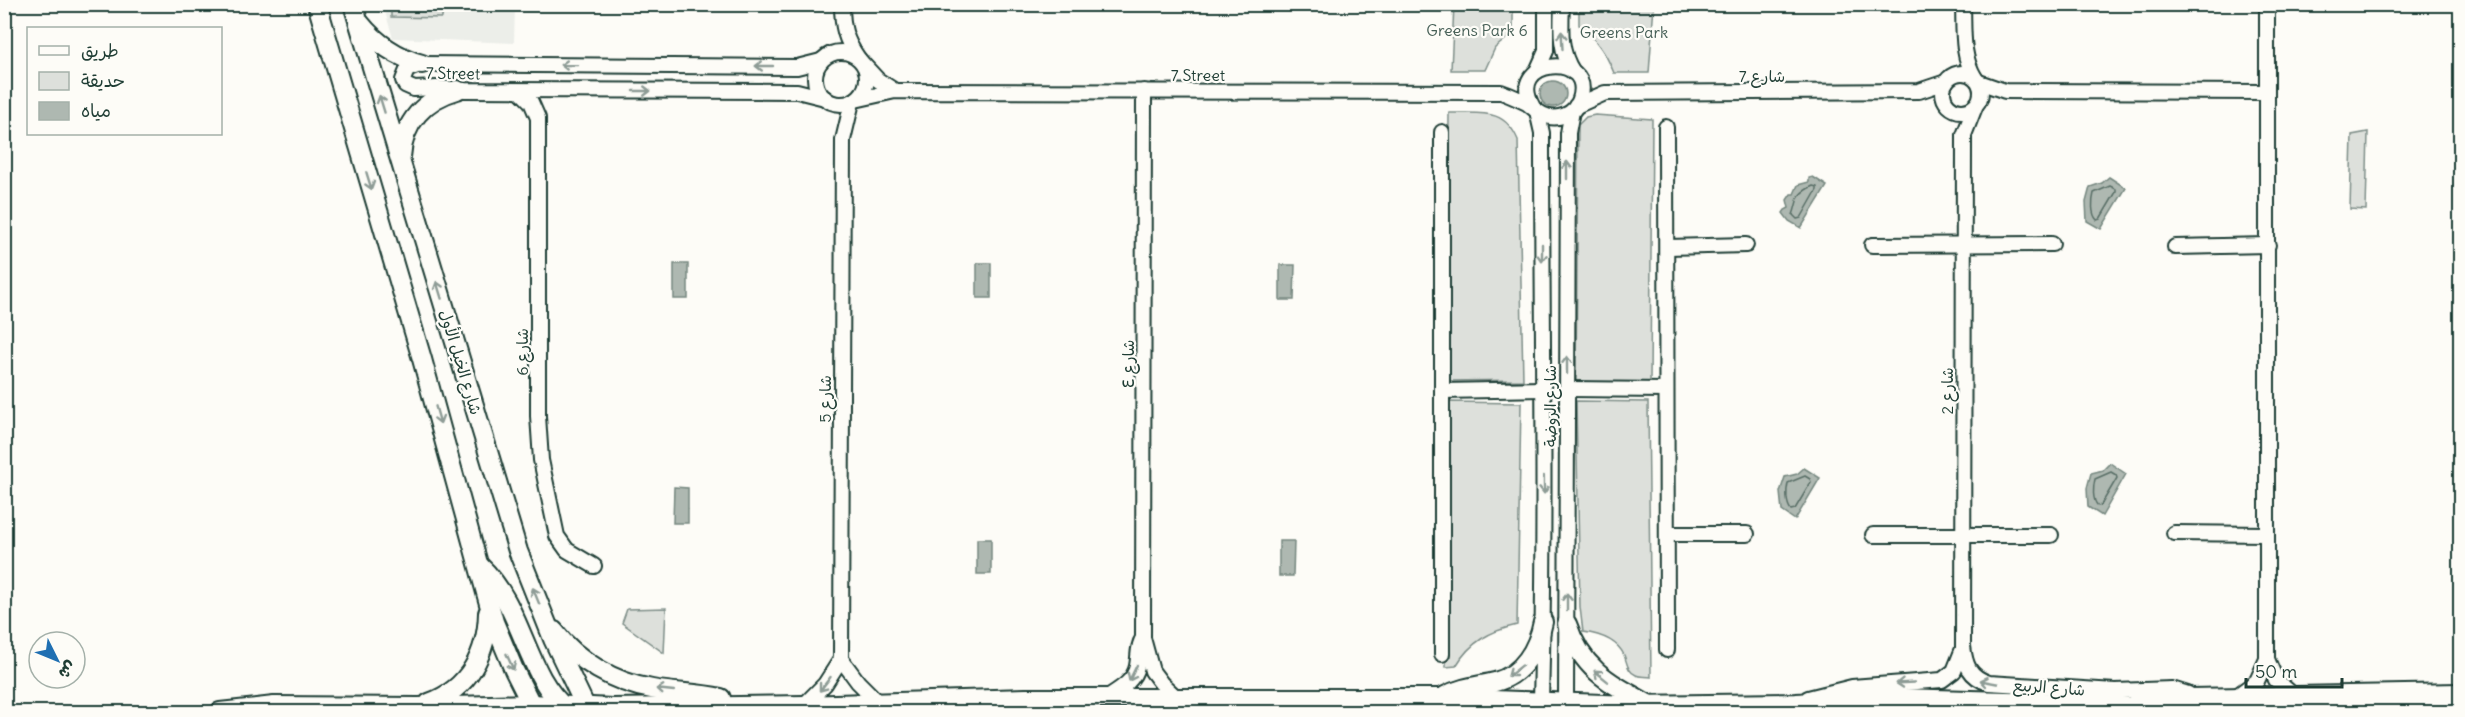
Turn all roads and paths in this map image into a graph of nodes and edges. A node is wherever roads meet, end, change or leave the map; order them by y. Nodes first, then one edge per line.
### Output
1 (317, 4) edge
2 (842, 4) edge
3 (1546, 4) edge
4 (1562, 4) edge
5 (1964, 4) edge
6 (2267, 4) edge
7 (355, 12) edge
8 (842, 28) junction
9 (1964, 47) junction
10 (823, 59) junction
11 (861, 61) junction
12 (422, 64) junction
13 (1535, 74) junction
14 (1575, 75) junction
15 (1949, 79) junction
16 (1977, 80) junction
17 (457, 90) junction
18 (520, 90) junction
19 (559, 91) junction
20 (895, 91) junction
21 (1144, 91) junction
22 (1919, 91) junction
23 (2005, 91) junction
24 (1501, 92) junction
25 (2267, 92) junction
26 (1605, 93) junction
27 (827, 99) junction
28 (854, 101) junction
29 (1948, 105) junction
30 (1977, 105) junction
31 (1574, 108) junction
32 (1535, 109) junction
33 (538, 118) junction
34 (1666, 127) dead end
35 (1442, 132) dead end
36 (1964, 135) junction
37 (843, 140) junction
38 (401, 164) junction
39 (2052, 244) dead end
40 (1746, 245) dead end
41 (1872, 245) dead end
42 (1964, 245) junction
43 (2268, 245) junction
44 (1668, 247) junction
45 (2175, 247) dead end
46 (1542, 389) junction
47 (1567, 389) junction
48 (1666, 390) junction
49 (1442, 392) junction
50 (2174, 533) dead end
51 (1667, 534) junction
52 (1747, 534) dead end
53 (2266, 534) junction
54 (1873, 535) dead end
55 (1963, 535) junction
56 (2051, 535) dead end
57 (480, 566) junction
58 (594, 566) dead end
59 (488, 605) junction
60 (546, 620) junction
61 (1543, 622) junction
62 (1567, 624) junction
63 (1143, 638) junction
64 (1963, 646) junction
65 (1667, 650) dead end
66 (1442, 654) dead end
67 (841, 659) junction
68 (2267, 659) junction
69 (537, 666) junction
70 (565, 668) junction
71 (2460, 693) edge
72 (2238, 695) junction
73 (2293, 695) junction
74 (1106, 698) junction
75 (1177, 698) junction
76 (1440, 698) junction
77 (879, 703) junction
78 (1796, 703) junction
79 (2192, 704) junction
80 (804, 705) junction
81 (1651, 705) junction
82 (418, 706) junction
83 (742, 706) junction
84 (1541, 707) edge
85 (1566, 707) edge
86 (577, 709) edge
87 (533, 710) edge
88 (2460, 710) edge
89 (220, 712) edge

1 -> 57 main road
2 - 8 street
3 - 13 street
14 -> 4 street
5 - 9 street
6 - 25 street
7 - 12 main road
38 -> 7 main road, شارع الخيل الأول
8 - 10 street
8 - 11 street
9 - 15 street
9 - 16 street
10 - 11 street
10 -> 12 street, 7 Street
10 - 27 street
11 - 20 street
11 - 28 street
12 - 17 street, 7 Street
13 - 14 street
13 - 24 street
13 - 32 street
14 - 26 street, شارع 7
14 - 31 street
15 - 16 street
15 - 22 street, شارع 7
15 - 29 street
16 - 23 street
16 - 30 street
17 - 18 street, 7 Street
17 - 38 main road
18 - 19 street, 7 Street
18 - 33 street
19 -> 27 street, 7 Street
19 - 33 street
20 - 21 street, 7 Street
20 - 28 street, 7 Street
21 - 24 street, 7 Street
21 - 63 street, شارع ٤
22 - 26 street, شارع 7
22 - 29 street, شارع 7
23 - 25 street
23 - 30 street
24 - 32 street
25 - 43 street
26 - 31 street, شارع 7
27 - 28 street
27 - 37 street, شارع 5
28 - 37 street, شارع 5
29 - 30 street
29 - 36 street, شارع 2
30 - 36 street, شارع 2
31 - 32 street
47 -> 31 street, شارع الروضة
32 -> 46 street, شارع الروضة
33 - 58 street, شارع 6
34 - 44 street
35 - 49 street
36 - 42 street, شارع 2
37 - 67 street, شارع 5
60 -> 38 main road, شارع الخيل الأول
39 - 42 street
40 - 44 street
41 - 42 street
42 - 55 street, شارع 2
43 - 45 street
43 - 53 street
44 - 48 street
46 - 49 street
46 -> 61 street, شارع الروضة
47 - 48 street
62 -> 47 street, شارع الروضة
48 - 51 street
49 - 66 street
50 - 53 street
51 - 52 street
51 - 65 street
53 - 68 street
54 - 55 street
55 - 56 street
55 - 64 street, شارع 2
57 - 59 main road
57 - 69 main road
59 - 82 main road
59 -> 87 main road
60 - 70 main road, شارع الخيل الأول
83 -> 60 main road
61 -> 76 main road
61 - 84 street, شارع الروضة
81 -> 62 main road
62 - 85 street, شارع الروضة
63 -> 74 street, شارع ٤
63 - 75 street, شارع ٤
64 -> 78 street
79 -> 64 street, شارع الربيع
67 - 77 street
67 -> 80 street
68 - 72 street
68 - 73 street
69 - 70 main road
69 - 86 main road
70 - 86 main road, شارع الخيل الأول
71 - 73 main road, شارع الربيع
72 - 73 main road, شارع الربيع
72 - 79 main road, شارع الربيع
74 - 75 main road
74 - 77 main road
75 - 76 main road
76 - 84 main road
77 - 80 main road
78 - 79 main road
78 - 81 main road
79 - 88 main road
80 - 83 main road
81 - 85 main road
82 - 87 main road
82 - 89 main road
83 - 86 main road
84 - 85 main road
86 - 87 main road

